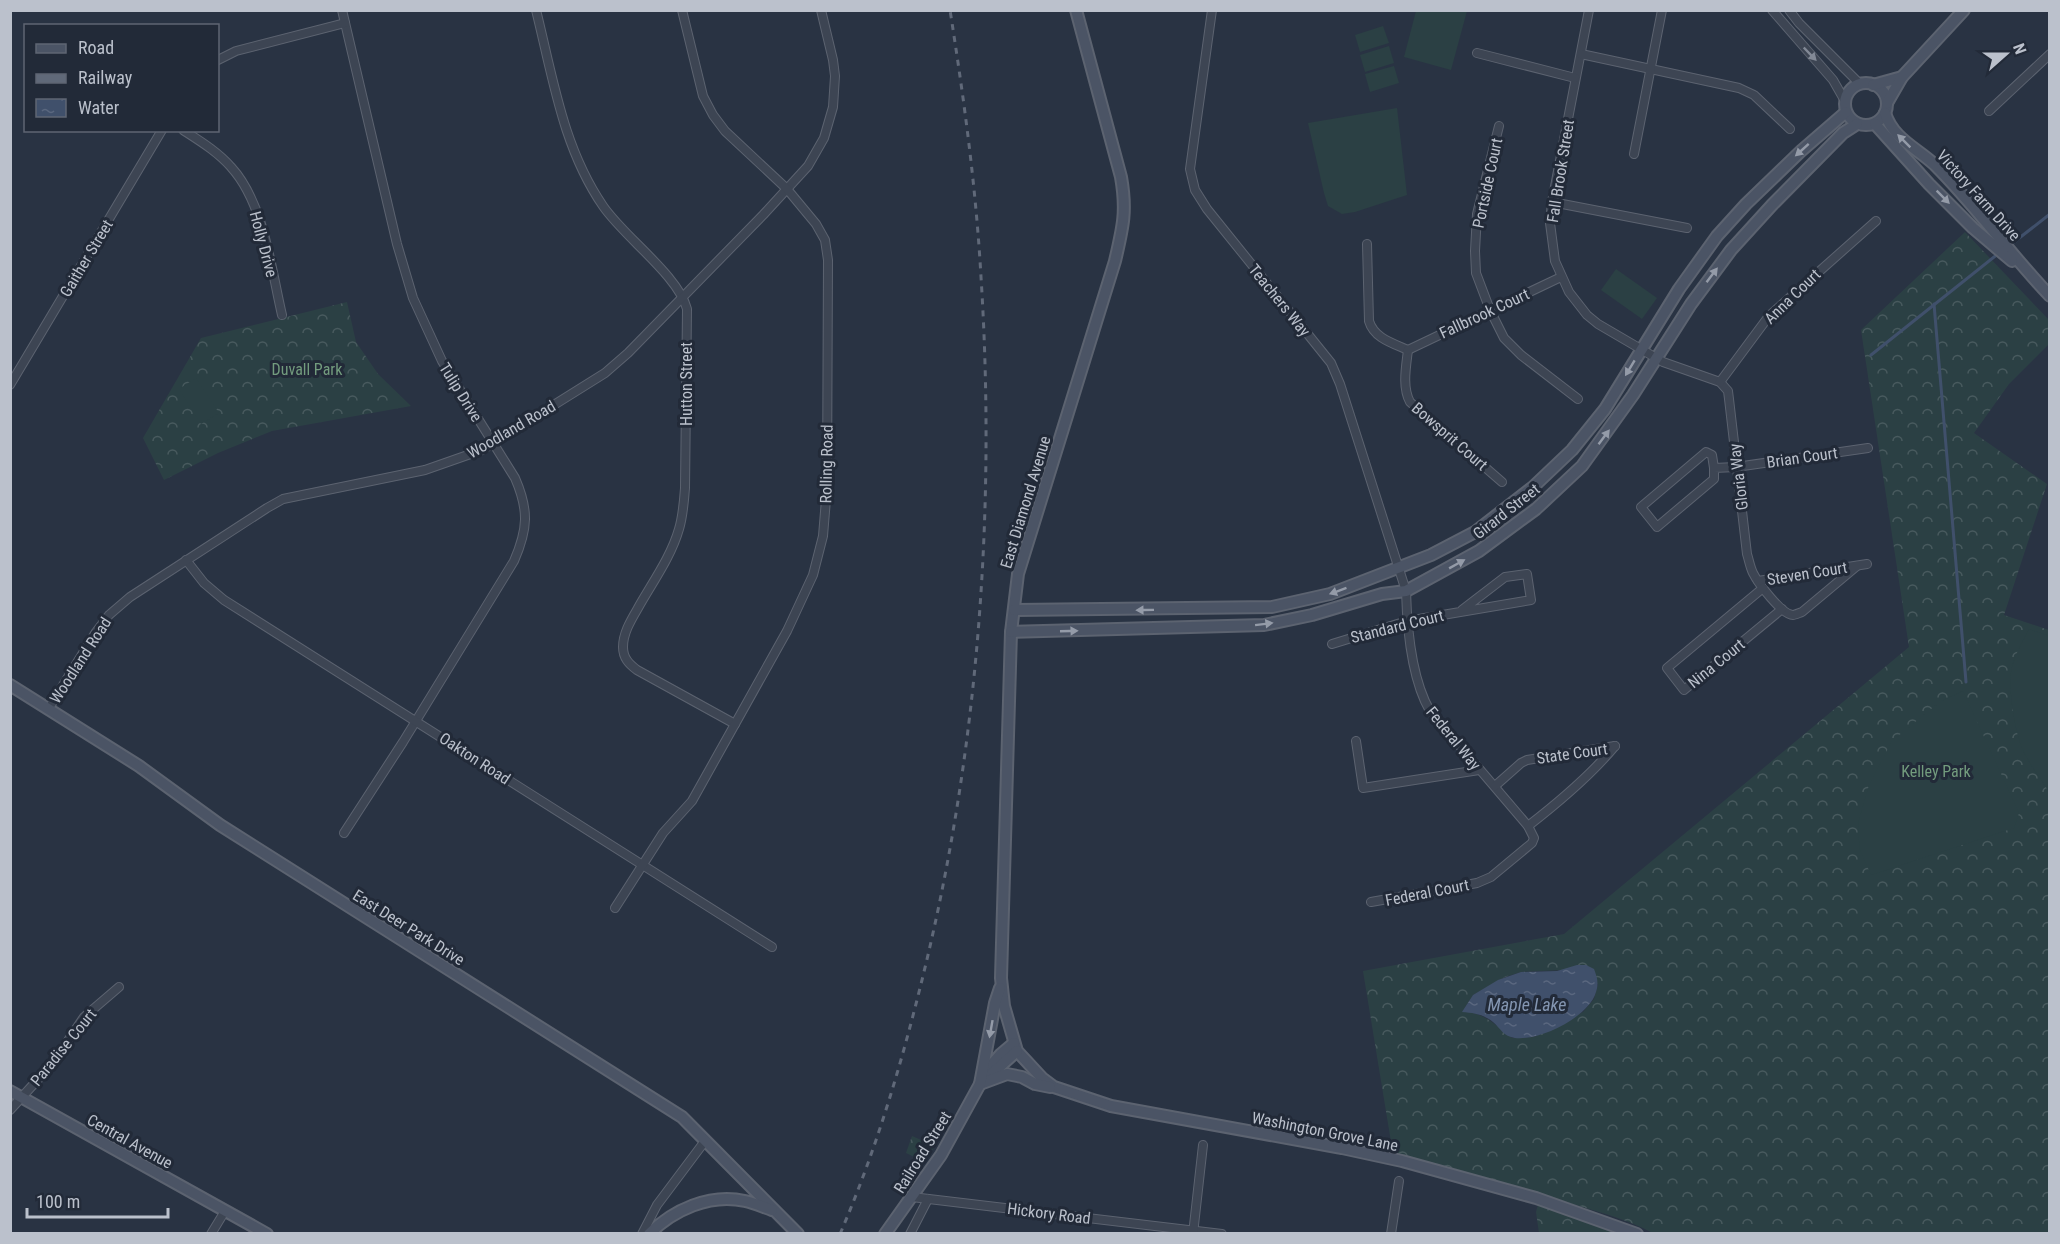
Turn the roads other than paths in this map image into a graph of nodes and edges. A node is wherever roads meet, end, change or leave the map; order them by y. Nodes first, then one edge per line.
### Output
1 (342, 10) edge
2 (536, 10) edge
3 (682, 10) edge
4 (821, 10) edge
5 (1076, 10) edge
6 (1212, 10) edge
7 (1589, 10) edge
8 (1662, 10) edge
9 (1772, 10) edge
10 (1789, 10) edge
11 (1964, 10) edge
12 (345, 23) junction
13 (1477, 53) dead end
14 (1581, 54) junction
15 (2049, 54) edge
16 (219, 60) edge
17 (1651, 68) junction
18 (1902, 77) junction
19 (1575, 78) junction
20 (1860, 84) junction
21 (1873, 85) junction
22 (1846, 106) junction
23 (1886, 108) junction
24 (1989, 111) dead end
25 (1857, 124) junction
26 (1875, 124) junction
27 (1499, 126) dead end
28 (1790, 129) dead end
29 (161, 132) edge
30 (186, 132) edge
31 (1634, 154) dead end
32 (786, 189) junction
33 (1552, 202) junction
34 (1876, 220) dead end
35 (1687, 228) dead end
36 (1367, 244) dead end
37 (2000, 245) junction
38 (1561, 277) junction
39 (2049, 296) edge
40 (684, 298) junction
41 (1490, 310) junction
42 (282, 315) dead end
43 (1641, 349) junction
44 (1408, 350) junction
45 (1656, 358) junction
46 (1720, 382) junction
47 (10, 385) edge
48 (1578, 399) dead end
49 (494, 444) junction
50 (1869, 448) dead end
51 (1736, 467) junction
52 (1714, 468) junction
53 (1502, 482) dead end
54 (186, 560) junction
55 (1867, 564) dead end
56 (1857, 566) junction
57 (1399, 568) junction
58 (1758, 581) junction
59 (1763, 588) junction
60 (1406, 591) junction
61 (1782, 609) junction
62 (1014, 610) junction
63 (1462, 610) junction
64 (1407, 621) junction
65 (1011, 632) junction
66 (1332, 644) dead end
67 (10, 685) edge
68 (49, 708) junction
69 (416, 721) junction
70 (735, 724) junction
71 (1356, 741) dead end
72 (1479, 770) junction
73 (1495, 786) junction
74 (1528, 826) junction
75 (344, 833) dead end
76 (1533, 834) joint
77 (642, 865) junction
78 (1371, 902) dead end
79 (615, 908) dead end
80 (772, 947) dead end
81 (1002, 982) junction
82 (119, 987) dead end
83 (1016, 1047) junction
84 (981, 1080) junction
85 (1054, 1087) junction
86 (10, 1091) edge
87 (21, 1097) junction
88 (10, 1110) edge
89 (705, 1141) junction
90 (1203, 1145) dead end
91 (1399, 1181) dead end
92 (912, 1197) junction
93 (928, 1199) junction
94 (225, 1210) junction
95 (777, 1212) junction
96 (1194, 1232) edge
97 (211, 1233) edge
98 (267, 1233) edge
99 (642, 1233) edge
100 (649, 1233) edge
101 (798, 1233) edge
102 (885, 1233) edge
103 (910, 1233) edge
104 (1222, 1233) edge
105 (1391, 1233) edge
106 (1637, 1233) edge

1 - 12 street, Tulip Drive
2 - 40 street
3 - 32 street, Rolling Road
4 - 32 street, Woodland Road
5 - 62 street, East Diamond Avenue
6 - 57 street, Teachers Way
7 - 14 street, Fall Brook Street
8 - 17 street
9 -> 22 street
10 - 20 street
11 - 18 street
12 - 16 street
12 - 49 street, Tulip Drive
13 - 19 street
14 - 17 street
14 - 19 street, Fall Brook Street
15 - 24 street
17 - 28 street
17 - 31 street
18 - 21 street
18 - 23 street
19 - 33 street, Fall Brook Street
20 - 21 street
20 - 22 street
21 - 23 street
22 - 25 street
22 -> 43 street, Girard Street
23 - 26 street
37 -> 23 street, Victory Farm Drive
25 - 26 street
45 -> 25 street, Girard Street
26 -> 37 street, Victory Farm Drive
27 - 41 street, Portside Court
29 - 47 street, Gaither Street
30 - 42 street, Holly Drive
32 - 40 street, Woodland Road
32 - 70 street, Rolling Road
33 - 35 street
33 - 38 street, Fall Brook Street
34 - 46 street, Anna Court
36 - 44 street
37 - 39 street, Victory Farm Drive
38 - 41 street, Fallbrook Court
38 - 43 street, Fall Brook Street
40 - 49 street, Woodland Road
40 - 70 street, Hutton Street
41 - 44 street, Fallbrook Court
41 - 48 street, Portside Court
43 - 45 street, Fall Brook Street
43 -> 57 street, Girard Street
44 - 53 street, Bowsprit Court
45 - 46 street
60 -> 45 street, Girard Street
46 - 51 street, Gloria Way
49 - 54 street, Woodland Road
49 - 69 street, Tulip Drive
50 - 51 street, Brian Court
51 - 52 street, Brian Court
51 - 58 street, Gloria Way
52 - 52 street
54 - 68 street, Woodland Road
54 - 69 street, Oakton Road
55 - 56 street, Steven Court
56 - 58 street, Steven Court
56 - 61 street, Steven Court
57 - 60 street, Teachers Way
57 -> 62 street, Girard Street
58 - 59 street, Gloria Way
59 - 61 street, Gloria Way
59 - 61 street, Nina Court
60 - 64 street, Federal Way
65 -> 60 street, Girard Street
62 - 65 street, East Diamond Avenue
63 - 63 street, Standard Court
63 - 64 street, Standard Court
64 - 66 street, Standard Court
64 - 72 street, Federal Way
65 - 81 street, East Diamond Avenue
67 - 68 street, East Deer Park Drive
68 - 89 street, East Deer Park Drive
69 - 75 street, Tulip Drive
69 - 77 street, Oakton Road
70 - 77 street, Rolling Road
71 - 72 street
72 - 73 street, Federal Way
73 - 74 street, Federal Way
73 - 74 street, State Court
74 - 76 street, Federal Way
76 - 78 street, Federal Court
77 - 79 street, Rolling Road
77 - 80 street, Oakton Road
81 - 83 street, East Diamond Avenue
81 -> 84 street
82 - 87 street, Paradise Court
83 - 84 street, Railroad Street
83 - 85 street, Washington Grove Lane
84 - 85 street
84 - 92 street, Railroad Street
85 - 106 street, Washington Grove Lane
86 - 87 street, Central Avenue
87 - 88 street, Paradise Court
87 - 94 street, Central Avenue
89 - 95 street, East Deer Park Drive
89 - 99 street
90 - 96 street
91 - 105 street
92 - 93 street, Hickory Road
92 - 102 street, Railroad Street
93 - 96 street, Hickory Road
93 - 103 street
94 - 97 street
94 - 98 street, Central Avenue
95 - 100 street, East Deer Park Drive
95 - 101 street, East Deer Park Drive
96 - 104 street, Hickory Road

